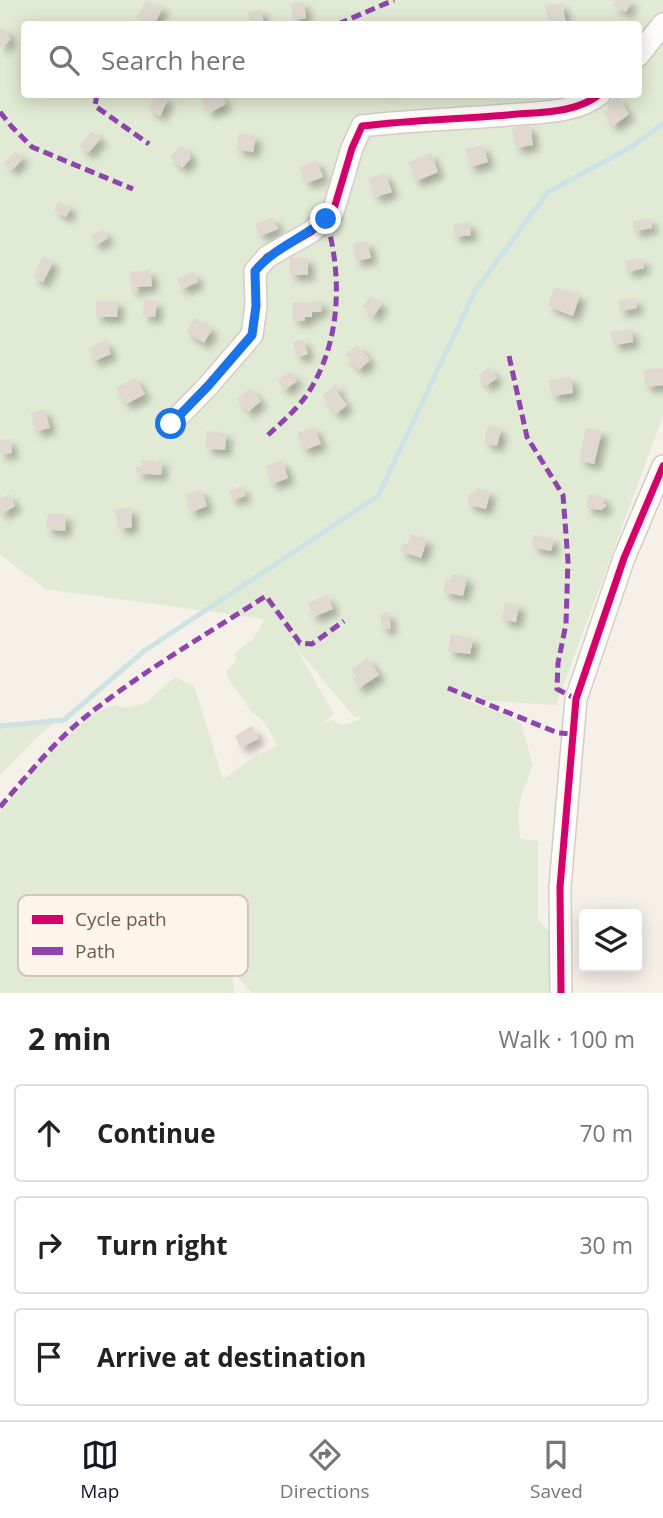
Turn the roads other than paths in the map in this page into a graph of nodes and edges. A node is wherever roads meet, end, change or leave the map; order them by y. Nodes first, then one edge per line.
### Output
1 (663, 24) edge
2 (642, 52) edge
3 (595, 98) edge
4 (171, 424) dead end
5 (663, 466) edge
6 (561, 993) edge

1 - 2 street
3 - 4 street
5 - 6 street

